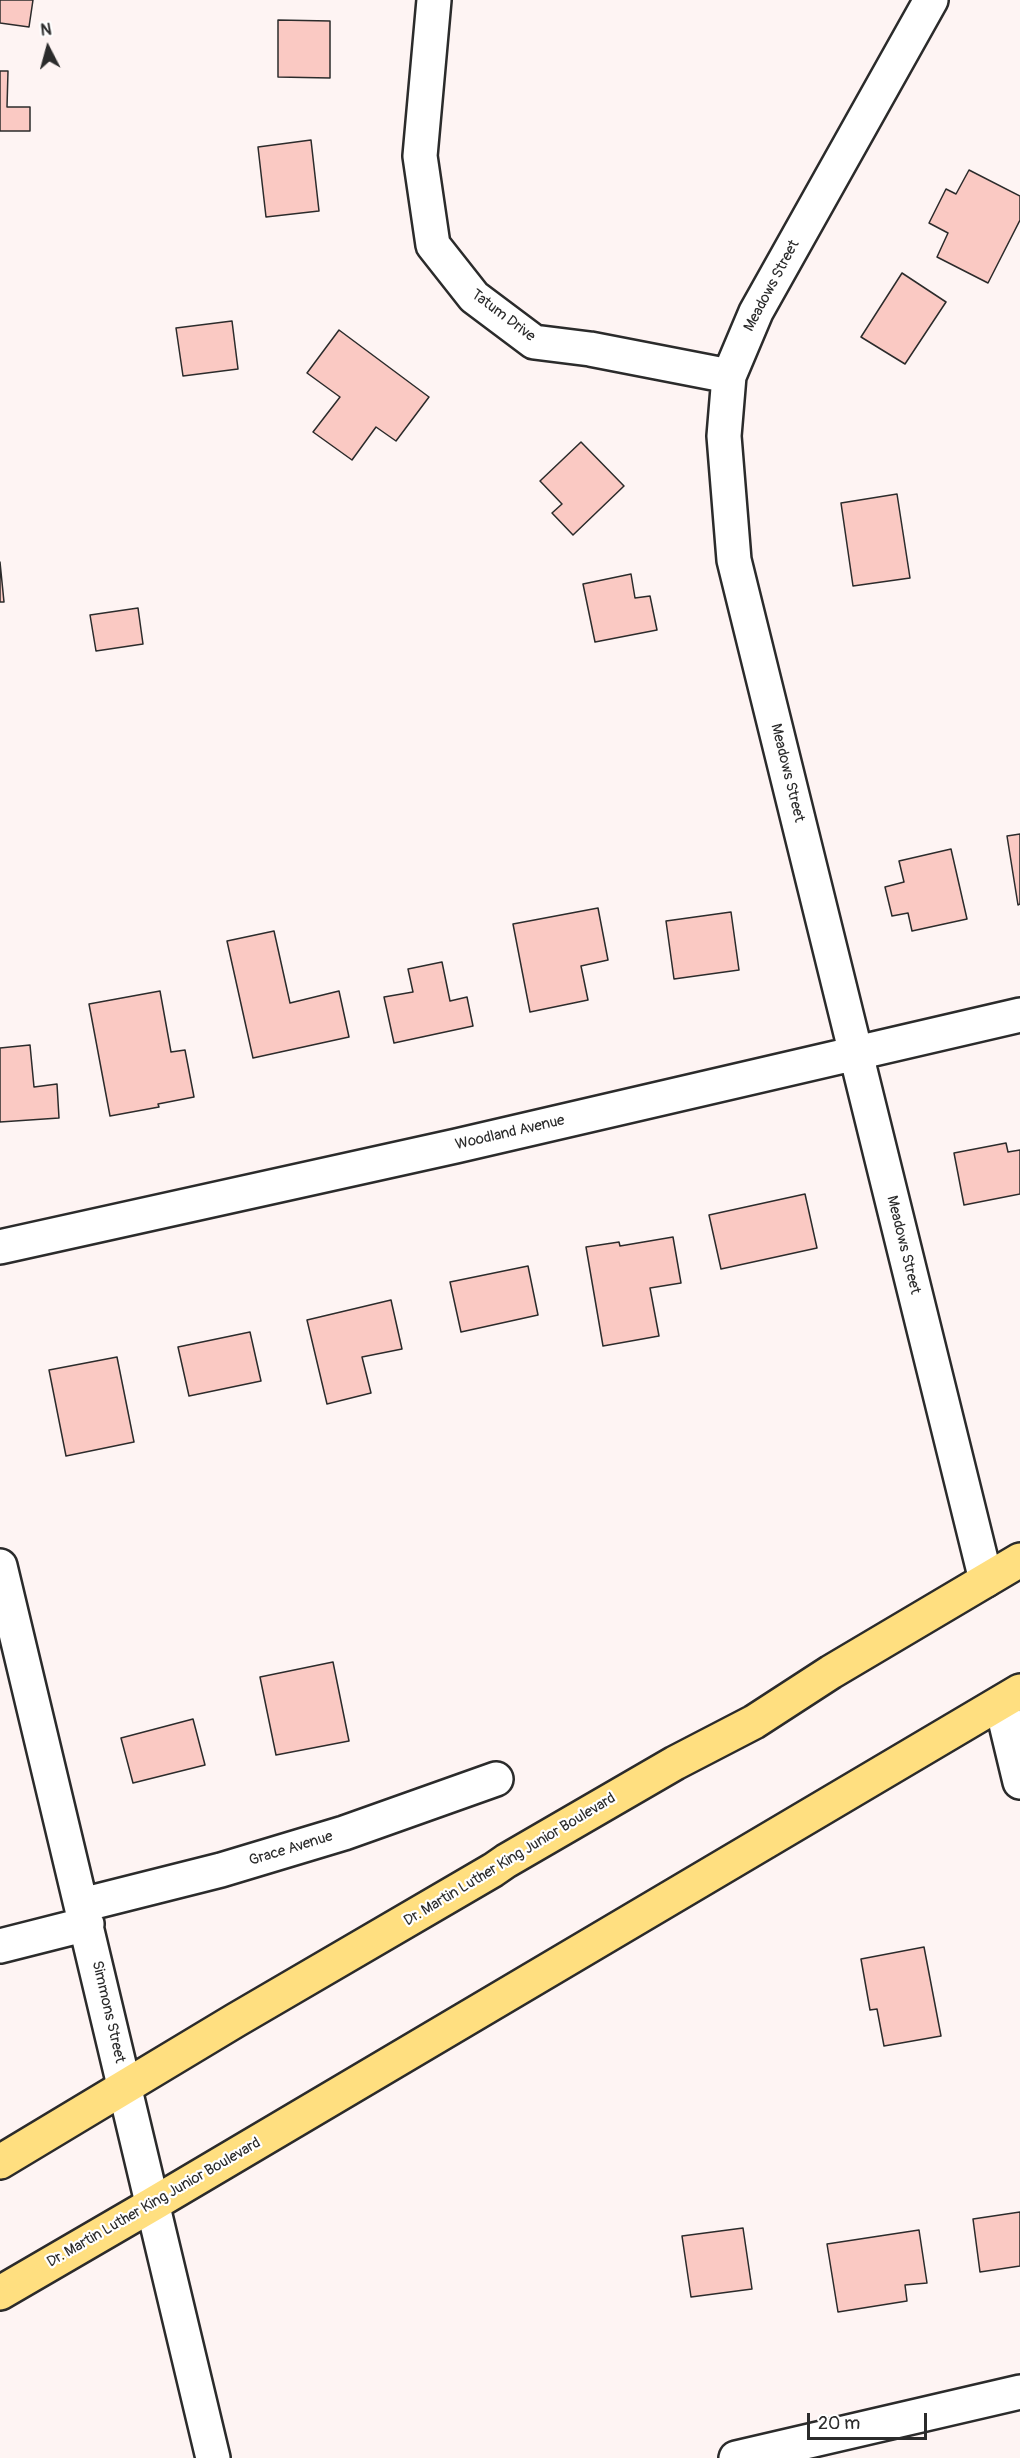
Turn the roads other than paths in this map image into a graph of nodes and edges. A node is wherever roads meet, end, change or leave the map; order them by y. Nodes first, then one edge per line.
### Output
1 (434, 0) edge
2 (931, 0) edge
3 (729, 376) junction
4 (1020, 1015) edge
5 (855, 1051) junction
6 (0, 1247) edge
7 (1020, 1560) edge
8 (0, 1566) edge
9 (986, 1580) junction
10 (1010, 1697) edge
11 (496, 1779) dead end
12 (1020, 1782) edge
13 (84, 1915) junction
14 (0, 1946) edge
15 (125, 2087) junction
16 (0, 2162) edge
17 (153, 2204) junction
18 (0, 2293) edge
19 (1020, 2392) edge
20 (213, 2458) edge
21 (736, 2458) edge

1 - 3 street, Tatum Drive
2 - 3 street, Meadows Street
3 - 5 street, Meadows Street
4 - 5 street, Woodland Avenue
5 - 6 street, Woodland Avenue
5 - 9 street, Meadows Street
7 - 9 main road, Dr. Martin Luther King Junior Boulevard
8 - 13 street, Simmons Street
9 - 15 main road, Dr. Martin Luther King Junior Boulevard
10 - 12 street
10 - 17 main road, Dr. Martin Luther King Junior Boulevard
11 - 13 street, Grace Avenue
13 - 14 street, Grace Avenue
13 - 15 street, Simmons Street
15 - 16 main road, Dr. Martin Luther King Junior Boulevard
15 - 17 street, Simmons Street
17 - 18 main road, Dr. Martin Luther King Junior Boulevard
17 - 20 street, Simmons Street
19 - 21 street

